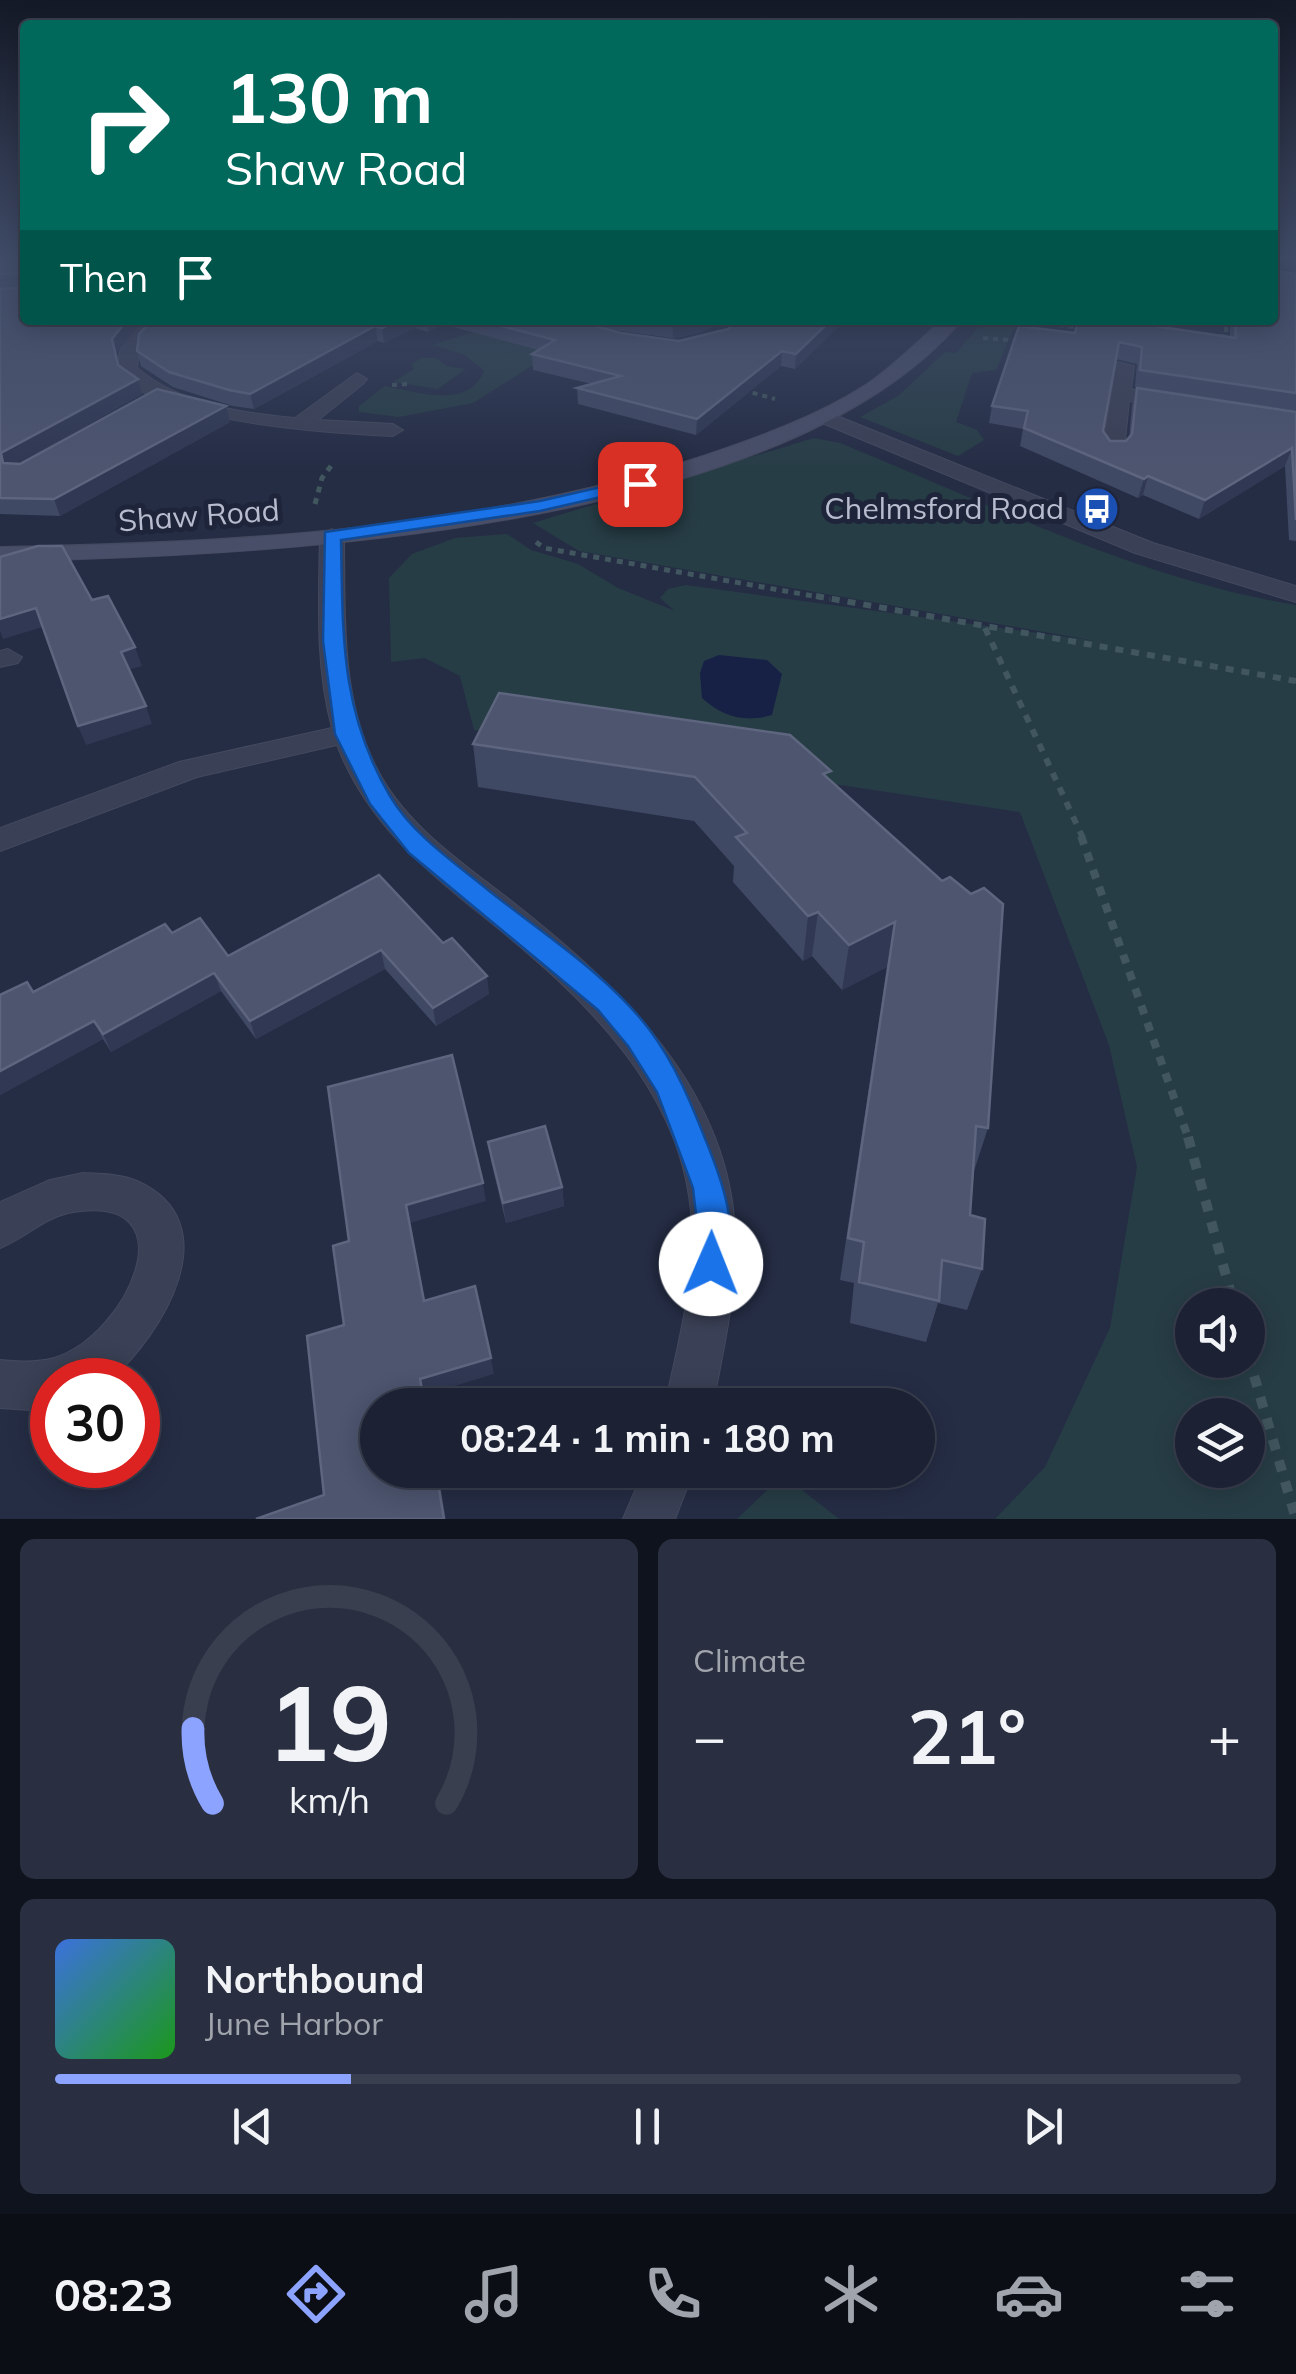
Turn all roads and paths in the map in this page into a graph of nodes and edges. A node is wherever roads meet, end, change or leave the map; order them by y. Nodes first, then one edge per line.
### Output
1 (150, 328) edge
2 (944, 328) edge
3 (1077, 328) edge
4 (1226, 328) edge
5 (1093, 330) edge
6 (1207, 334) edge
7 (968, 336) dead end
8 (1028, 341) edge
9 (1124, 366) edge
10 (357, 379) dead end
11 (740, 389) edge
12 (1121, 394) junction
13 (1200, 404) edge
14 (822, 416) junction
15 (299, 425) junction
16 (345, 429) junction
17 (394, 430) dead end
18 (1113, 450) edge
19 (504, 512) junction
20 (323, 527) junction
21 (0, 554) edge
22 (1296, 594) edge
23 (986, 628) junction
24 (1296, 681) edge
25 (346, 734) junction
26 (0, 840) edge
27 (0, 1228) edge
28 (1229, 1288) edge
29 (100, 1358) edge
30 (1255, 1378) edge
31 (0, 1384) edge
32 (30, 1386) edge
33 (692, 1388) edge
34 (662, 1488) edge
35 (648, 1519) edge
36 (1296, 1519) edge

1 - 15 street
2 - 14 street, Shaw Road
3 - 5 path
4 - 6 path
7 - 8 path
9 - 12 street
10 - 15 street
11 - 14 path
12 - 13 street
12 - 18 street
14 - 19 street, Shaw Road
14 - 22 street
15 - 16 street
16 - 17 street
16 - 20 path
19 - 20 street, Shaw Road
19 - 23 path
20 - 21 street, Shaw Road
20 - 25 street
23 - 24 path
23 - 28 path
25 - 26 street
25 - 33 street
27 - 29 street
30 - 36 path
31 - 32 street
34 - 35 street

